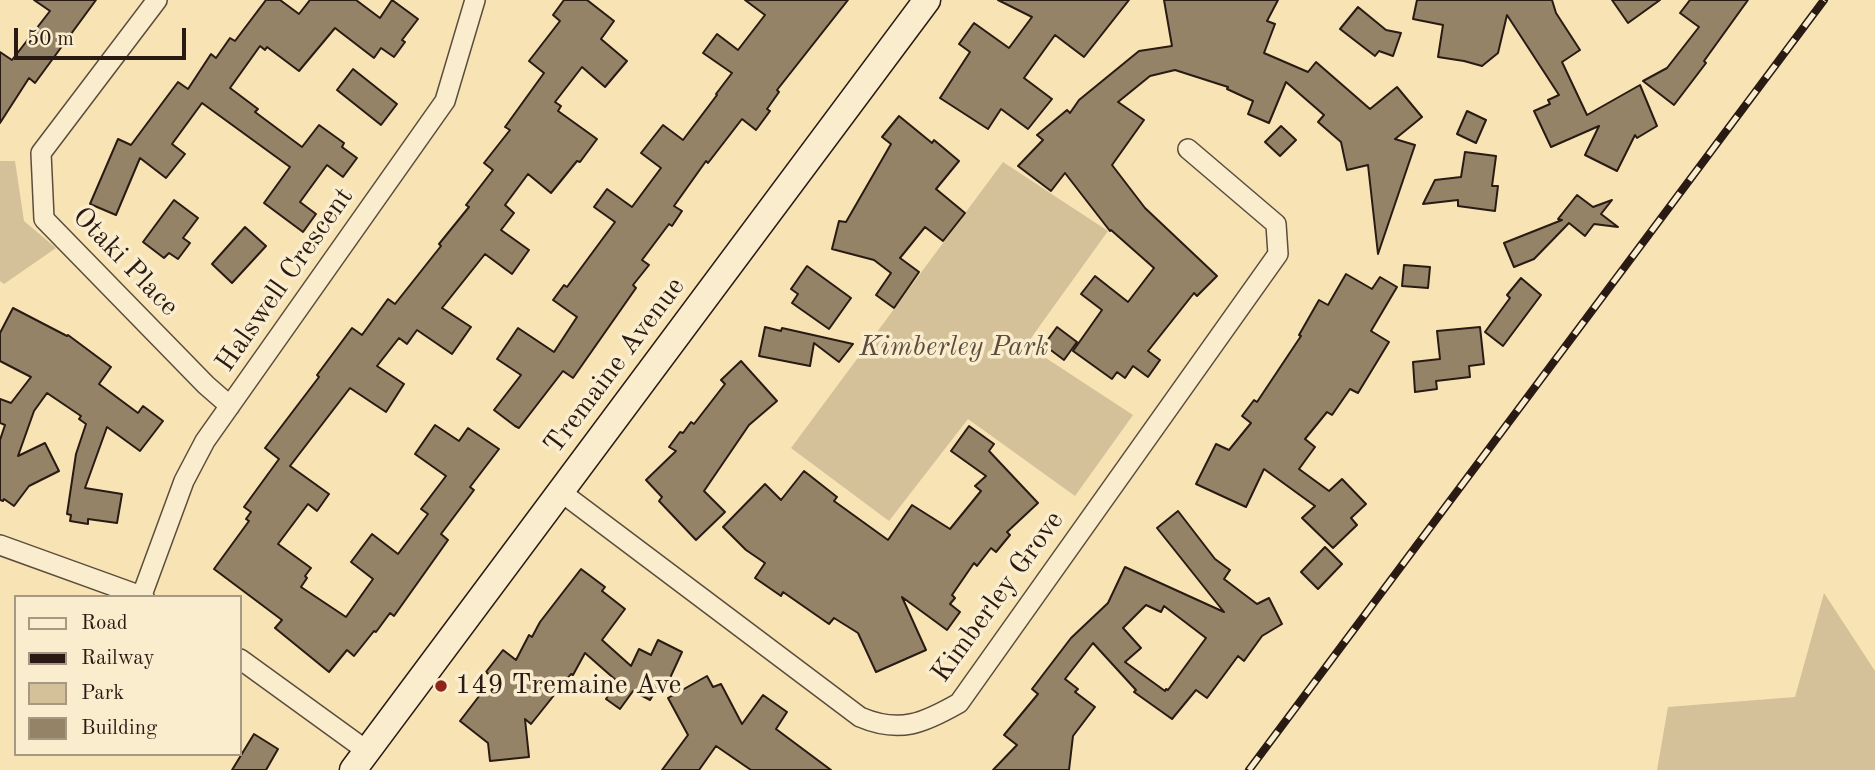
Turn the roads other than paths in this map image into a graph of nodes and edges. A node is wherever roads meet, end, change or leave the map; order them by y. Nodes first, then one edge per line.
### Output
1 (157, 0) edge
2 (475, 0) edge
3 (927, 0) edge
4 (1188, 149) dead end
5 (230, 406) junction
6 (561, 492) junction
7 (0, 545) edge
8 (140, 595) edge
9 (143, 595) edge
10 (242, 661) edge
11 (360, 760) edge

1 - 5 street, Otaki Place
2 - 5 street, Halswell Crescent
3 - 6 main road, Tremaine Avenue
4 - 6 street, Kimberley Grove
5 - 9 street, Halswell Crescent
6 - 11 main road, Tremaine Avenue
7 - 8 street
10 - 11 street

